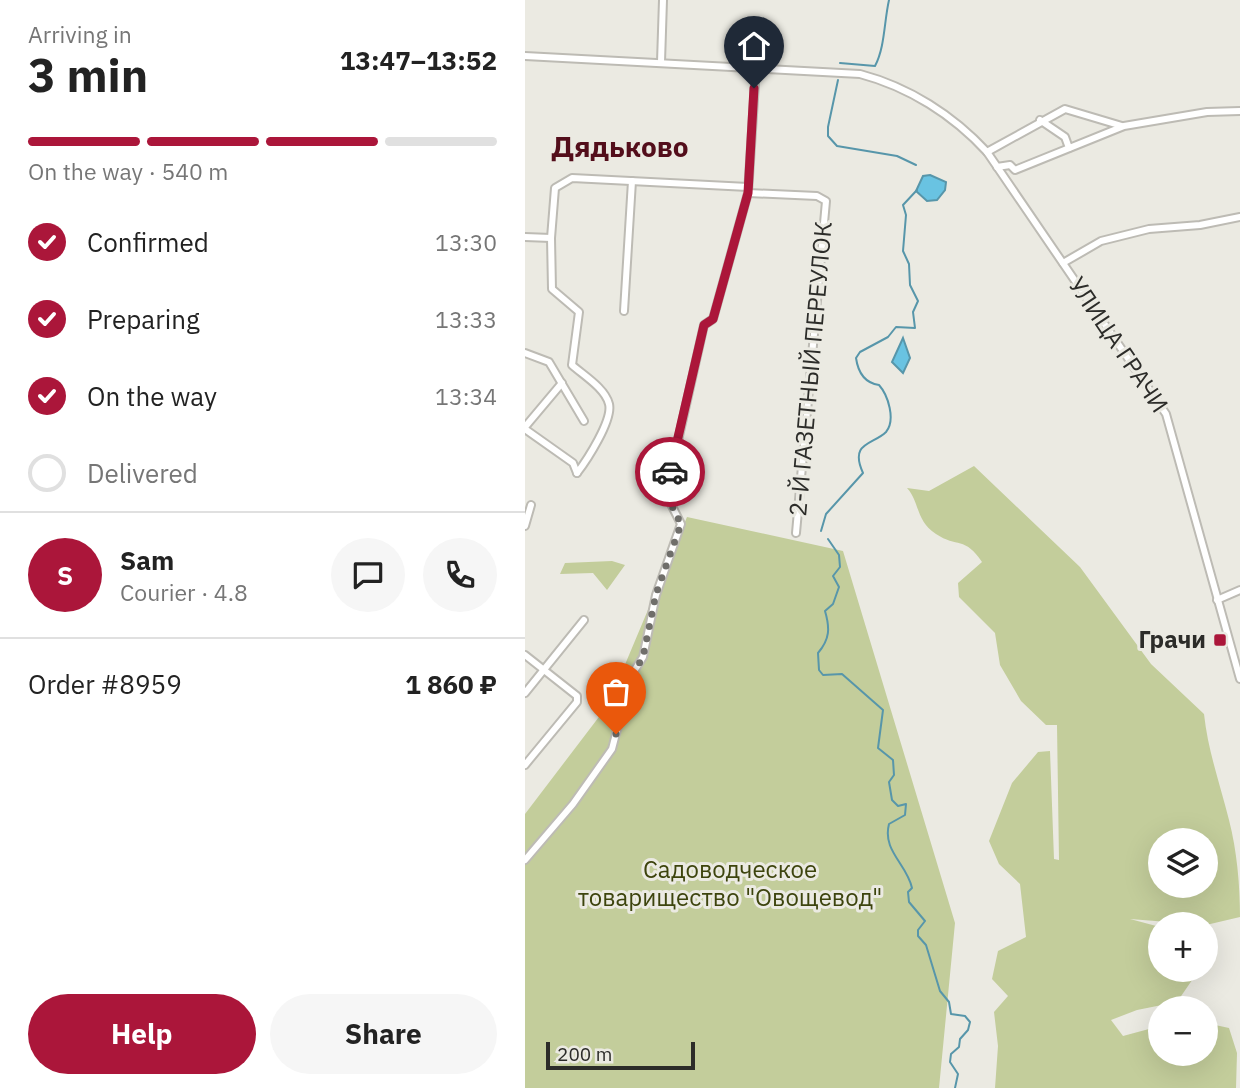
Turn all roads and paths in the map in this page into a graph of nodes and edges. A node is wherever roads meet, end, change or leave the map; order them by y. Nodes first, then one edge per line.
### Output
1 (663, 0) edge
2 (525, 56) edge
3 (661, 62) junction
4 (756, 68) junction
5 (1240, 111) edge
6 (1040, 120) junction
7 (1124, 126) junction
8 (1069, 148) junction
9 (987, 152) junction
10 (997, 167) junction
11 (632, 181) junction
12 (748, 190) junction
13 (1240, 217) edge
14 (525, 237) edge
15 (551, 238) junction
16 (1063, 263) junction
17 (624, 311) dead end
18 (525, 353) edge
19 (562, 383) junction
20 (584, 421) dead end
21 (525, 428) edge
22 (531, 505) dead end
23 (525, 526) edge
24 (796, 533) dead end
25 (1240, 590) edge
26 (1217, 600) junction
27 (584, 620) dead end
28 (525, 655) edge
29 (545, 671) junction
30 (1240, 679) edge
31 (525, 693) edge
32 (525, 765) edge
33 (525, 860) edge

1 - 3 street
2 - 3 street, УЛИЦА ГРАЧИ
3 - 4 street, УЛИЦА ГРАЧИ
4 - 9 street, УЛИЦА ГРАЧИ
4 - 12 street
5 - 7 street
6 - 7 street
6 - 8 street
6 - 9 street
7 - 8 street
8 - 10 street
9 - 10 street, УЛИЦА ГРАЧИ
10 - 16 street, УЛИЦА ГРАЧИ
11 - 12 street
11 - 15 street
11 - 17 street
12 - 24 street, 2-Й ГАЗЕТНЫЙ ПЕРЕУЛОК
12 - 33 street
13 - 16 street
14 - 15 street
15 - 21 street
16 - 26 street, УЛИЦА ГРАЧИ
18 - 19 street
19 - 20 street
19 - 21 street
22 - 23 street
25 - 26 street
26 - 30 street, УЛИЦА ГРАЧИ
27 - 29 street
28 - 29 street
29 - 31 street
29 - 32 street

